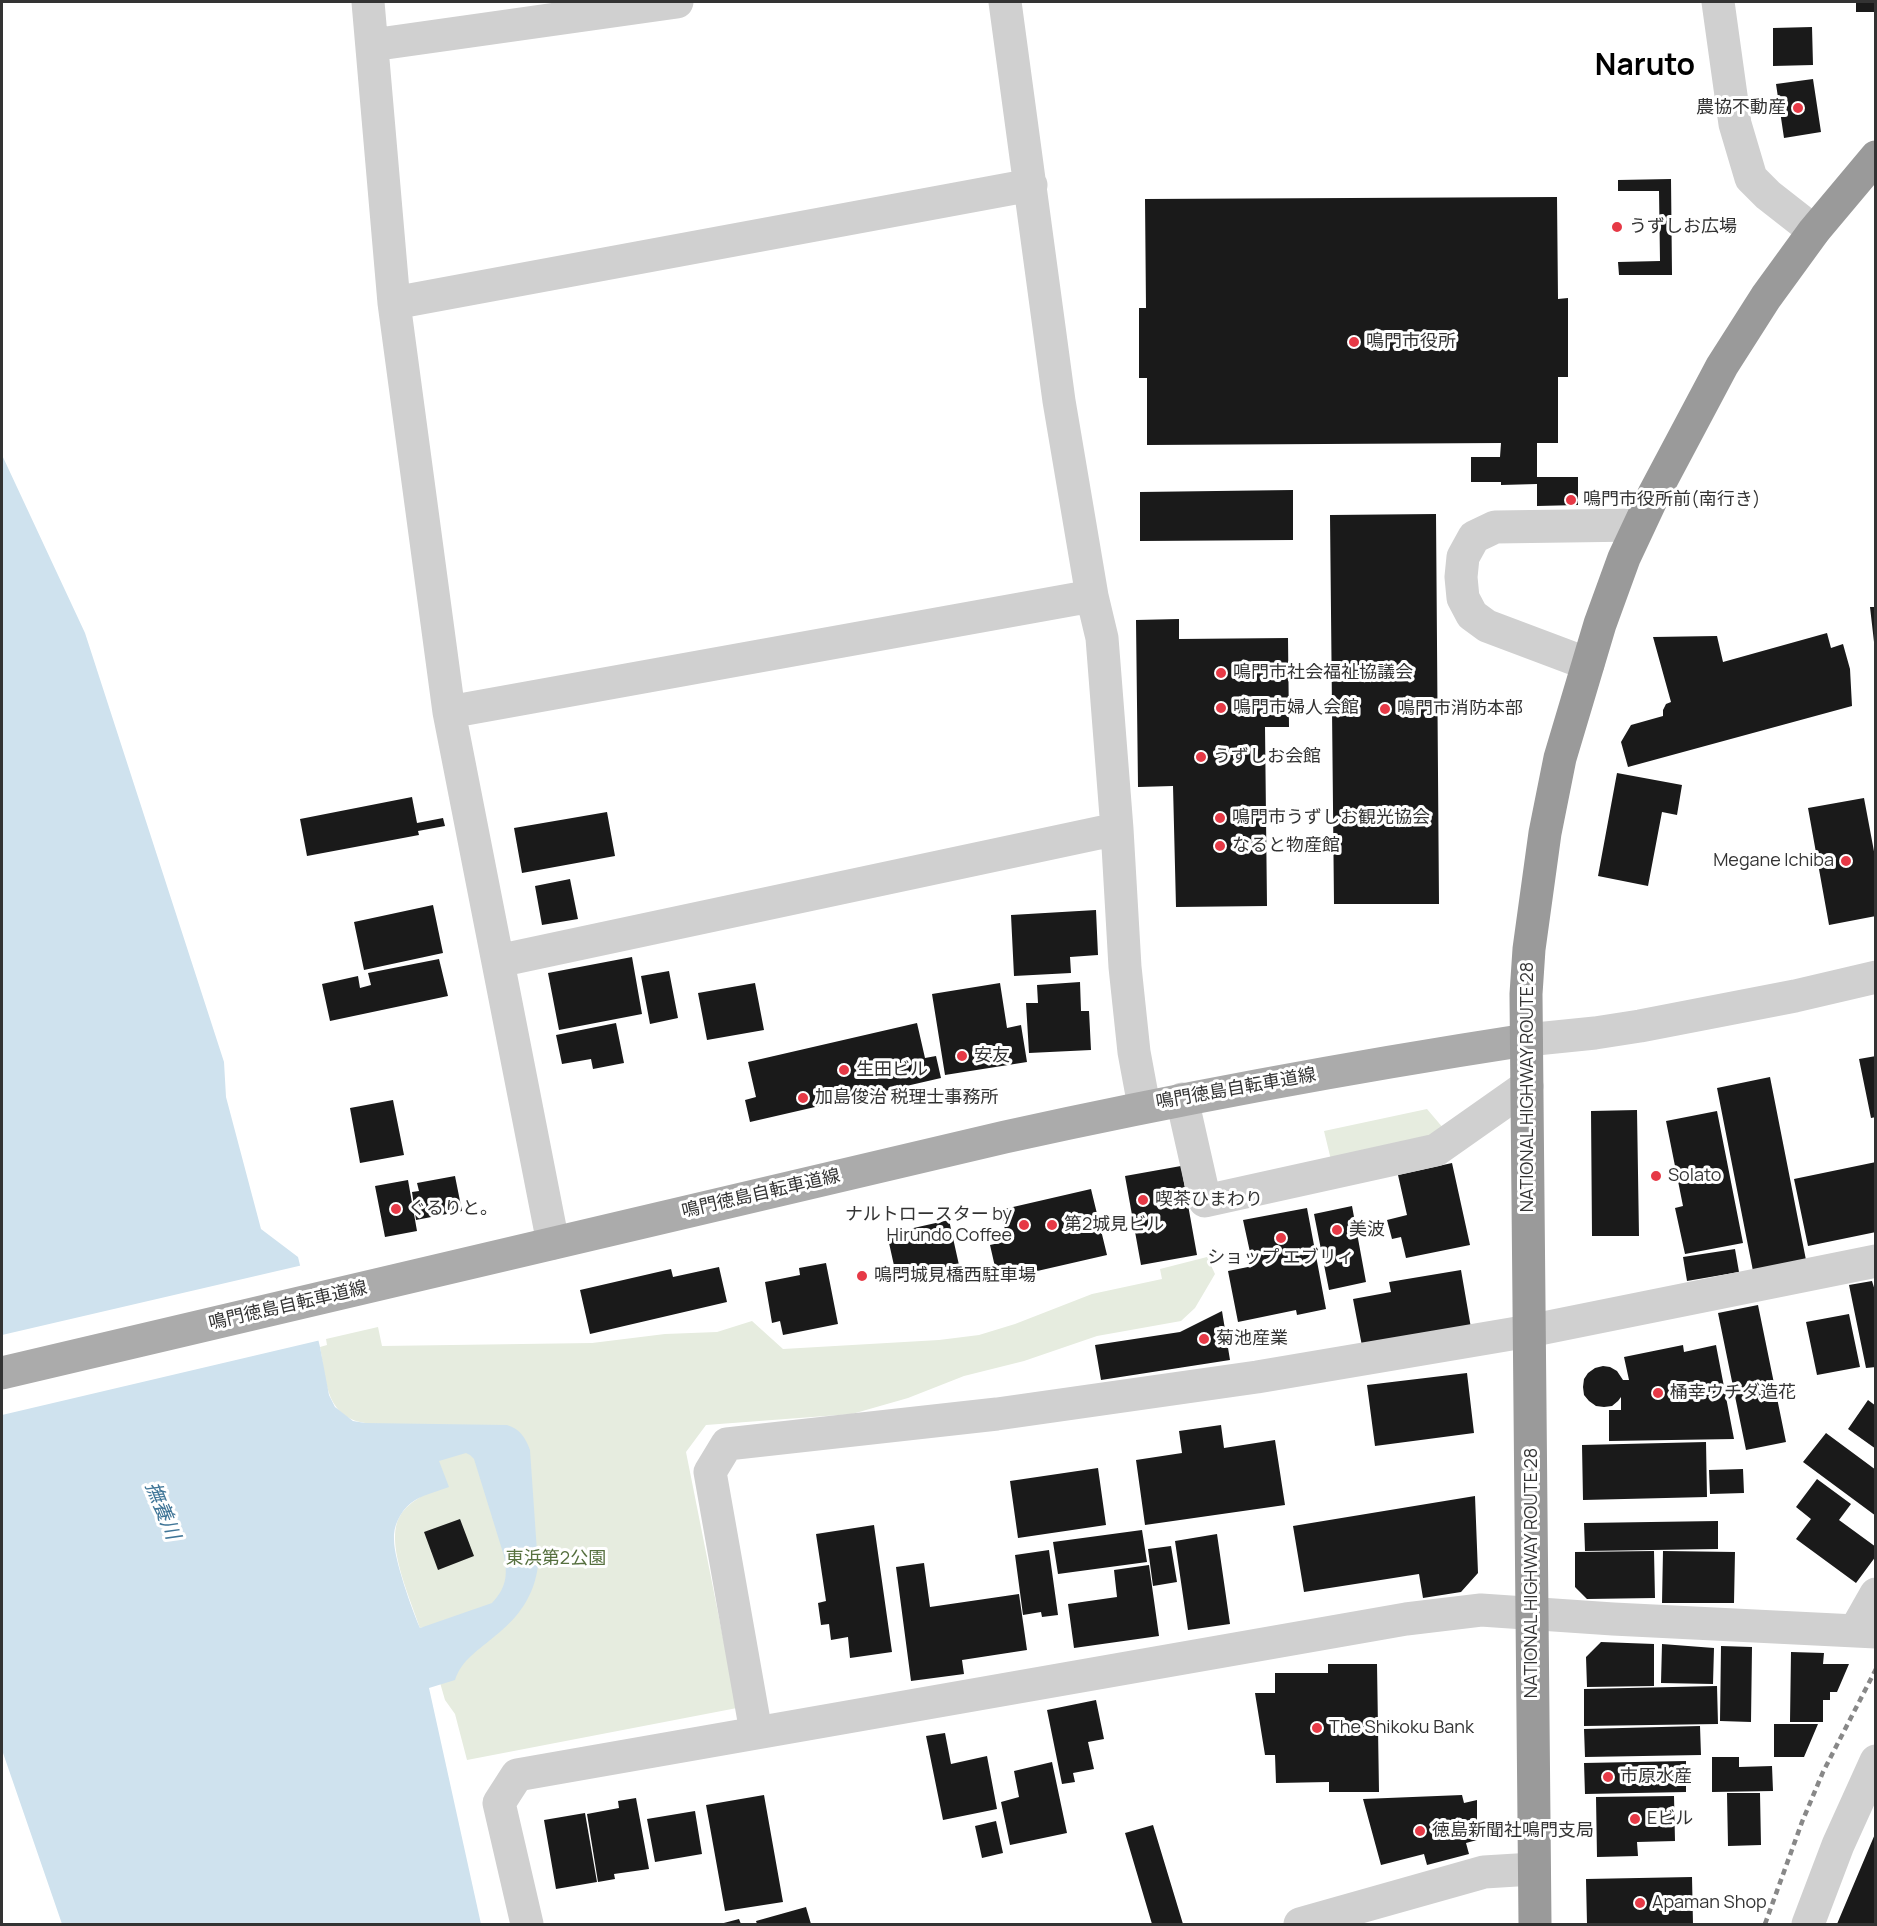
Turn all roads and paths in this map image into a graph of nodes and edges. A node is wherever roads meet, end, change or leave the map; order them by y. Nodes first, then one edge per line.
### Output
1 (368, 2) edge
2 (677, 2) edge
3 (1005, 2) edge
4 (1718, 2) edge
5 (372, 45) junction
6 (1875, 157) edge
7 (1031, 185) junction
8 (1814, 231) junction
9 (394, 303) junction
10 (1639, 525) junction
11 (1092, 596) junction
12 (1588, 664) junction
13 (449, 712) junction
14 (1117, 829) junction
15 (498, 961) junction
16 (1875, 977) edge
17 (1526, 1040) junction
18 (1527, 1086) junction
19 (1182, 1100) junction
20 (1144, 1106) junction
21 (553, 1243) junction
22 (1875, 1261) edge
23 (1529, 1331) junction
24 (2, 1373) edge
25 (1875, 1594) edge
26 (1533, 1613) junction
27 (1865, 1632) edge
28 (756, 1732) junction
29 (1875, 1761) edge
30 (1533, 1869) junction
31 (526, 1924) edge
32 (1300, 1924) edge
33 (1535, 1924) edge
34 (1808, 1924) edge

1 - 5 street
2 - 5 street
3 - 7 street
4 - 8 street
5 - 9 street
6 - 8 highway, NATIONAL HIGHWAY ROUTE 28
7 - 9 street
7 - 11 street
8 - 10 highway, NATIONAL HIGHWAY ROUTE 28
9 - 13 street
10 - 12 highway, NATIONAL HIGHWAY ROUTE 28
10 - 12 street
11 - 13 street
11 - 14 street
12 - 17 highway, NATIONAL HIGHWAY ROUTE 28
13 - 15 street
14 - 15 street
14 - 20 street
15 - 21 street
16 - 17 street
17 - 18 highway, NATIONAL HIGHWAY ROUTE 28
17 - 19 main road, 鳴門徳島自転車道線
18 - 19 street
18 - 23 highway, NATIONAL HIGHWAY ROUTE 28
19 - 20 main road, 鳴門徳島自転車道線
20 - 21 main road, 鳴門徳島自転車道線
21 - 24 main road, 鳴門徳島自転車道線
22 - 23 street
23 - 26 highway, NATIONAL HIGHWAY ROUTE 28
23 - 28 street
25 - 27 street
26 - 27 street
26 - 28 street
26 - 30 highway, NATIONAL HIGHWAY ROUTE 28
28 - 31 street
29 - 34 street
30 - 32 street
30 - 33 highway, NATIONAL HIGHWAY ROUTE 28

